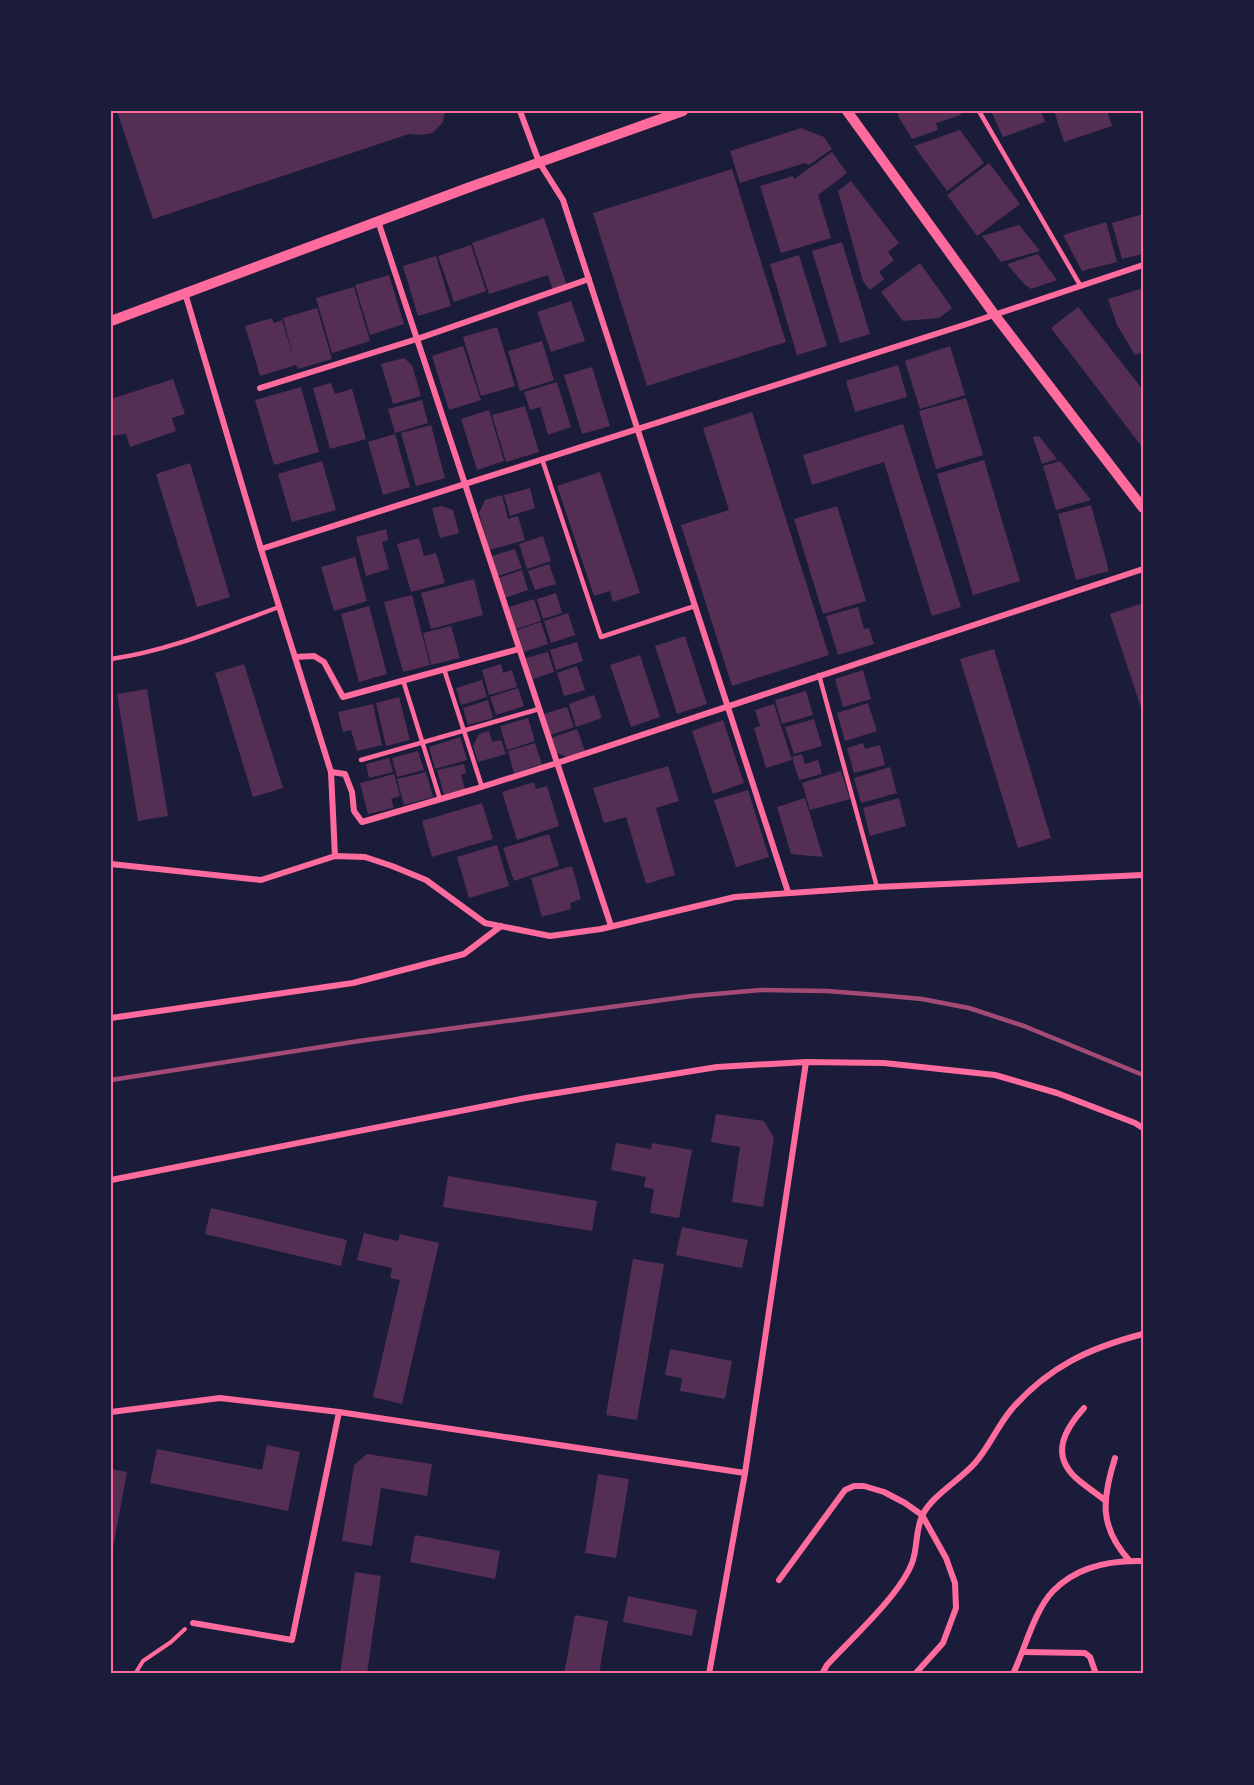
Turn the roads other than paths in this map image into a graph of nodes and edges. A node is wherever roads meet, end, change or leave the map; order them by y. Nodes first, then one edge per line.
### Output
1 (520, 111) edge
2 (683, 111) edge
3 (847, 111) edge
4 (979, 111) edge
5 (539, 162) junction
6 (378, 221) junction
7 (1143, 265) edge
8 (589, 279) junction
9 (1080, 285) junction
10 (185, 293) junction
11 (994, 314) junction
12 (111, 321) edge
13 (417, 339) junction
14 (260, 388) dead end
15 (637, 428) junction
16 (542, 459) junction
17 (465, 484) junction
18 (1143, 508) edge
19 (261, 549) junction
20 (1143, 568) edge
21 (695, 606) junction
22 (279, 607) junction
23 (519, 649) junction
24 (295, 657) junction
25 (111, 659) edge
26 (444, 669) junction
27 (819, 675) junction
28 (403, 680) junction
29 (727, 705) junction
30 (539, 709) junction
31 (464, 730) junction
32 (423, 742) junction
33 (361, 760) dead end
34 (557, 763) junction
35 (331, 772) junction
36 (482, 787) junction
37 (440, 799) junction
38 (334, 856) junction
39 (111, 864) edge
40 (1143, 875) edge
41 (877, 886) junction
42 (788, 892) junction
43 (501, 926) junction
44 (611, 926) junction
45 (111, 1018) edge
46 (806, 1062) junction
47 (1143, 1128) edge
48 (111, 1179) edge
49 (1143, 1334) edge
50 (1084, 1408) dead end
51 (111, 1412) edge
52 (339, 1412) junction
53 (1115, 1458) dead end
54 (745, 1473) junction
55 (1106, 1501) junction
56 (922, 1515) junction
57 (1129, 1560) junction
58 (1143, 1561) edge
59 (778, 1580) dead end
60 (192, 1623) road end
61 (1023, 1653) junction
62 (709, 1674) edge
63 (822, 1674) edge
64 (915, 1674) edge
65 (1013, 1674) edge
66 (1096, 1674) edge

1 - 5 street
2 - 5 street
3 - 11 street
4 - 9 lane
5 - 6 street
5 - 8 street
6 - 10 street
6 - 13 street
7 - 9 street
8 - 13 street
8 - 15 street
9 - 11 street
10 - 12 street
10 - 19 street
11 - 15 street
11 - 18 street
13 - 14 street
13 - 17 street
15 - 16 street
15 - 21 street
16 - 17 street
16 - 21 lane
17 - 19 street
17 - 23 street
19 - 22 street
20 - 27 street
21 - 29 street
22 - 24 street
22 - 25 lane
23 - 26 street
23 - 30 street
24 - 28 street
24 - 35 street
26 - 28 street
26 - 31 lane
27 - 29 street
27 - 41 lane
28 - 32 lane
29 - 34 street
29 - 42 street
30 - 31 lane
30 - 34 street
31 - 32 lane
31 - 36 lane
32 - 33 lane
32 - 37 lane
34 - 36 street
34 - 44 street
35 - 37 street
35 - 38 street
36 - 37 street
38 - 39 street
38 - 43 street
40 - 41 street
41 - 42 street
42 - 44 street
43 - 44 street
43 - 45 street
46 - 47 street
46 - 48 street
46 - 54 street
49 - 56 street
50 - 55 street
51 - 52 street
52 - 54 street
52 - 60 street
53 - 55 street
54 - 62 street
55 - 57 street
56 - 59 street
56 - 63 street
56 - 64 street
57 - 58 street
57 - 61 street
61 - 65 street
61 - 66 street

